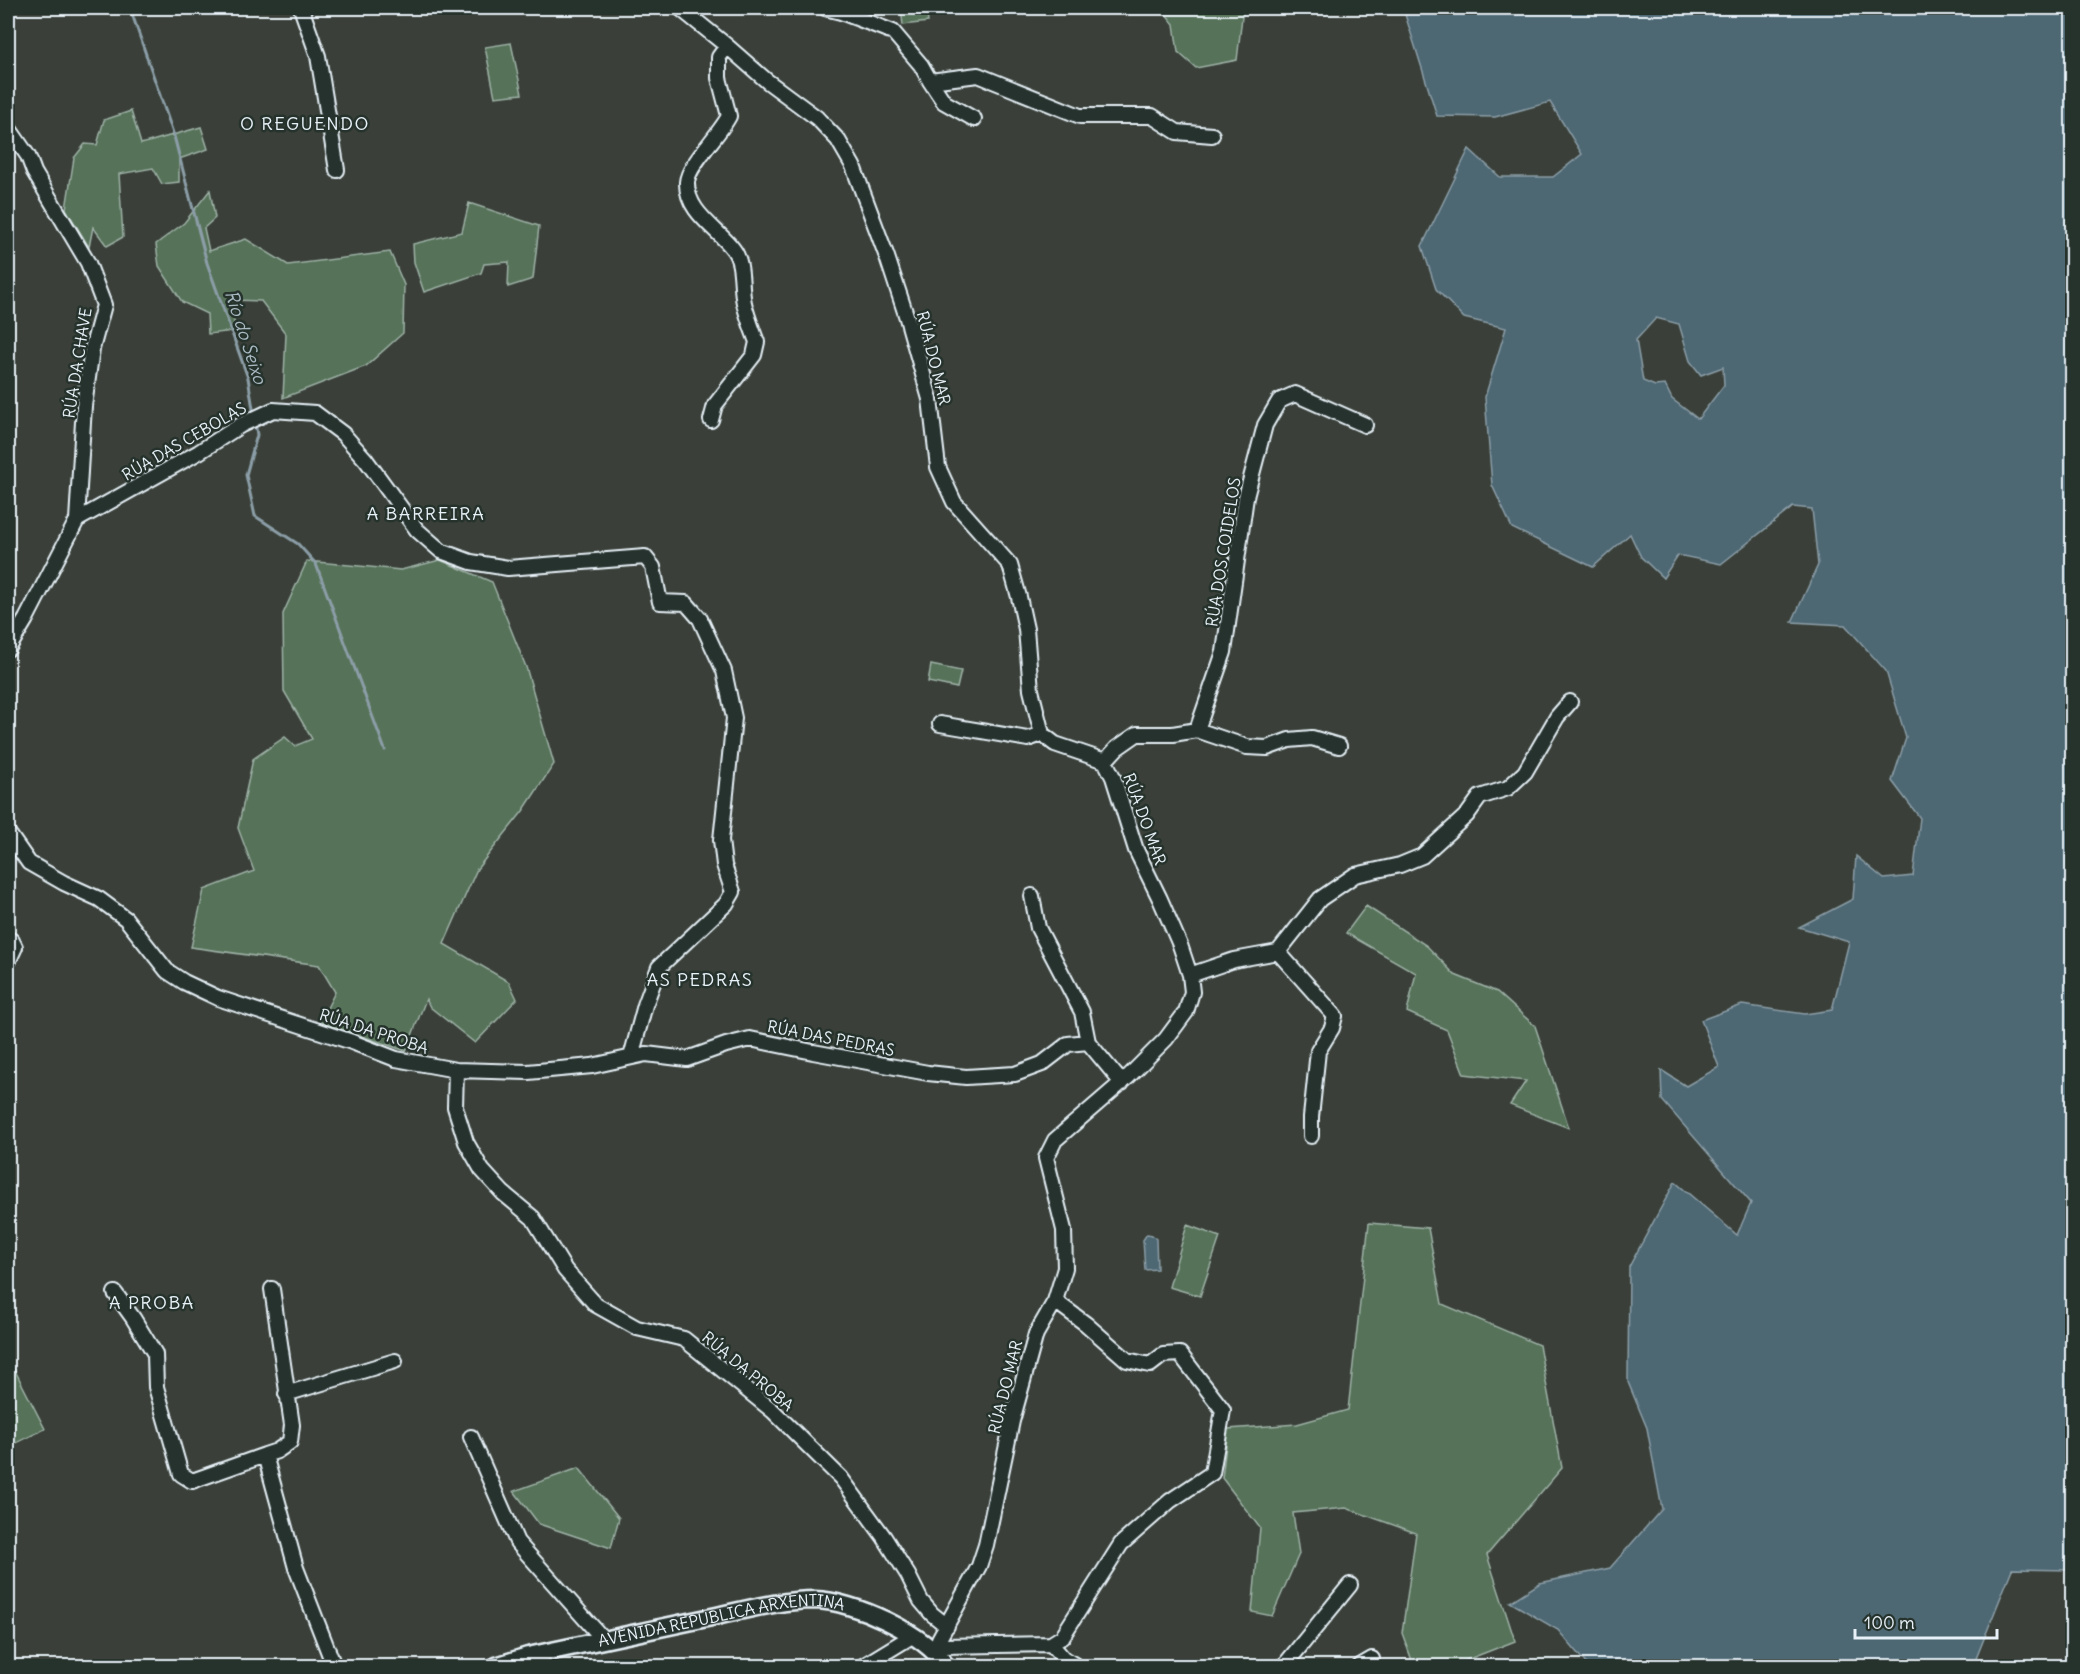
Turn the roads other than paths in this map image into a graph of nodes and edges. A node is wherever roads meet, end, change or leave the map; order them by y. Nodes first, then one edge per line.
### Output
1 (301, 8) edge
2 (680, 8) edge
3 (825, 8) edge
4 (728, 46) junction
5 (930, 81) junction
6 (974, 119) dead end
7 (8, 127) edge
8 (1212, 135) dead end
9 (338, 170) dead end
10 (711, 420) dead end
11 (1365, 425) dead end
12 (77, 520) junction
13 (8, 649) edge
14 (1570, 702) dead end
15 (940, 724) dead end
16 (1197, 730) junction
17 (1042, 734) junction
18 (1340, 746) dead end
19 (1105, 761) junction
20 (8, 834) edge
21 (1032, 897) dead end
22 (8, 938) edge
23 (1278, 952) junction
24 (8, 962) edge
25 (1190, 975) junction
26 (1088, 1042) junction
27 (631, 1057) junction
28 (456, 1070) junction
29 (1122, 1083) junction
30 (1311, 1136) dead end
31 (272, 1289) dead end
32 (115, 1293) dead end
33 (1055, 1301) junction
34 (395, 1361) dead end
35 (286, 1394) junction
36 (471, 1437) dead end
37 (265, 1455) junction
38 (1350, 1585) dead end
39 (604, 1640) junction
40 (1051, 1644) junction
41 (936, 1645) edge
42 (334, 1666) edge
43 (496, 1666) edge
44 (863, 1666) edge
45 (1076, 1666) edge
46 (1284, 1666) edge

1 - 9 street
2 - 4 street, RÚA DO MAR
3 - 5 street
4 - 10 street
4 - 17 street, RÚA DO MAR
5 - 6 street
5 - 8 street
7 - 12 street, RÚA DA CHAVE
11 - 16 street, RÚA DOS COIDELOS
12 - 13 street
12 - 27 street, RÚA DAS CEBOLAS
14 - 23 street
15 - 17 street
16 - 18 street
16 - 19 street
17 - 19 street, RÚA DO MAR
19 - 25 street, RÚA DO MAR
20 - 28 street, RÚA DA PROBA
21 - 26 street
22 - 24 street
23 - 25 street
23 - 30 street
25 - 29 street, RÚA DO MAR
26 - 27 street, RÚA DAS PEDRAS
26 - 29 street
27 - 28 street, RÚA DAS PEDRAS
28 - 41 street, RÚA DA PROBA
29 - 33 street, RÚA DO MAR
31 - 35 street
32 - 37 street
33 - 40 street
33 - 41 street, RÚA DO MAR
34 - 35 street
35 - 37 street
36 - 39 street
37 - 42 street
38 - 46 street
39 - 41 main road, AVENIDA REPÚBLICA ARXENTINA
39 - 43 main road, AVENIDA REPÚBLICA ARXENTINA
40 - 41 street
40 - 45 street
41 - 44 street

